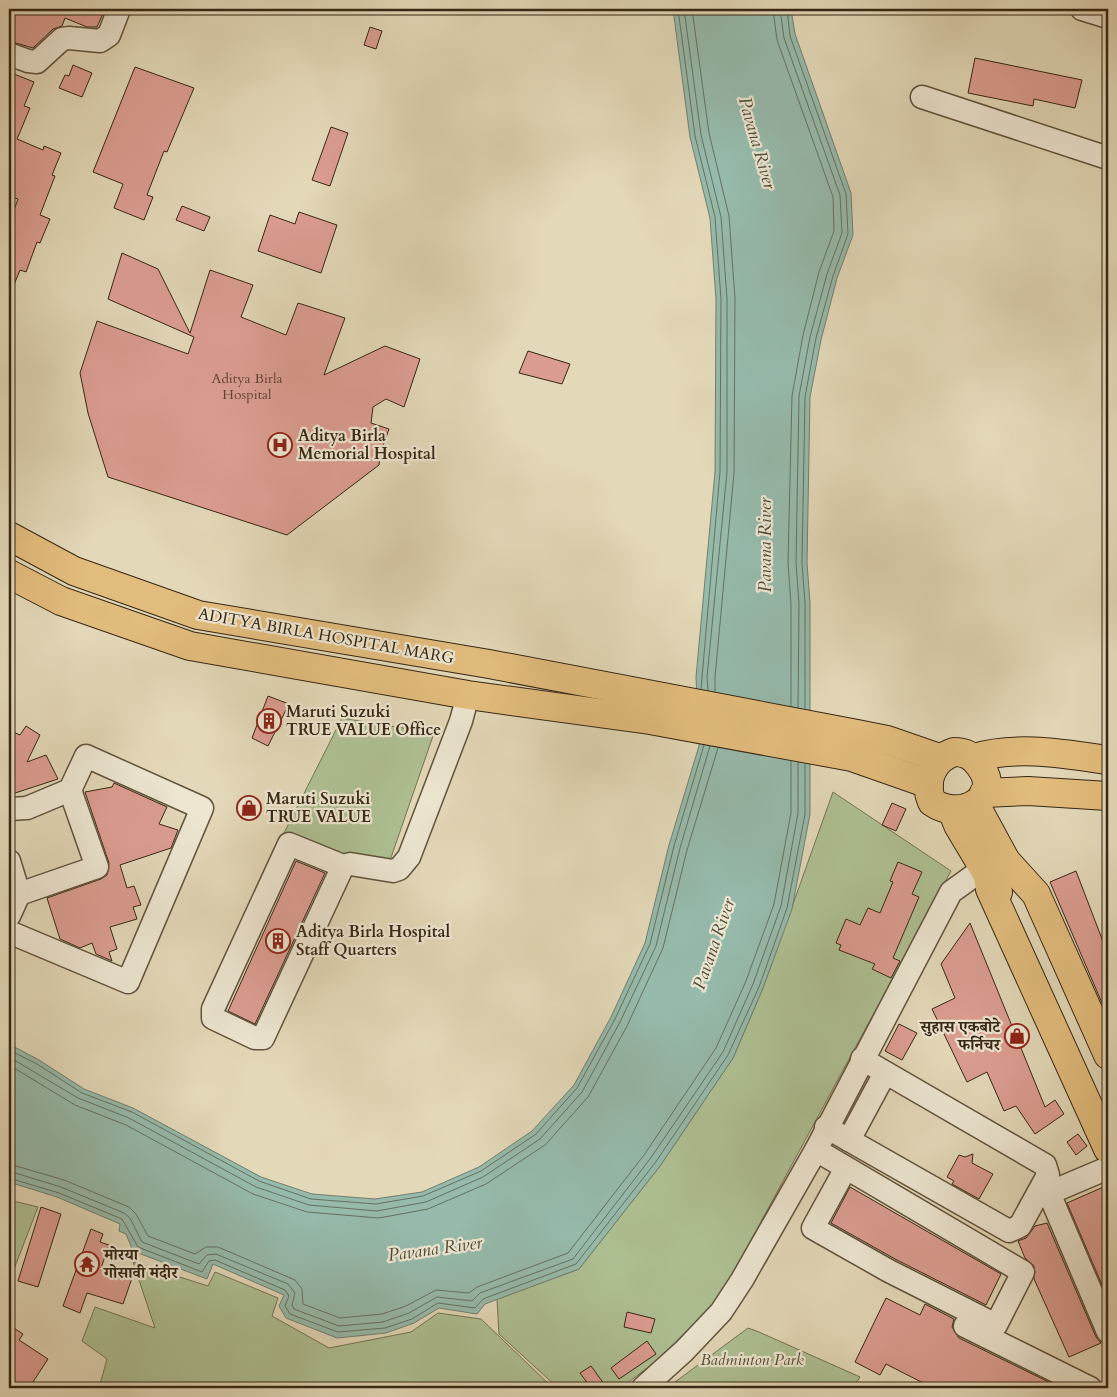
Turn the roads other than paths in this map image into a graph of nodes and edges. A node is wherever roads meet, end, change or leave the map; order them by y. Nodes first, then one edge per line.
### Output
1 (119, 9) edge
2 (1082, 9) edge
3 (1108, 18) edge
4 (9, 54) edge
5 (922, 97) dead end
6 (1108, 158) edge
7 (9, 536) edge
8 (9, 574) edge
9 (468, 695) junction
10 (626, 704) junction
11 (854, 746) junction
12 (939, 758) junction
13 (974, 758) junction
14 (1108, 760) edge
15 (929, 784) junction
16 (70, 790) junction
17 (1108, 796) edge
18 (971, 802) junction
19 (9, 810) edge
20 (9, 861) edge
21 (343, 866) junction
22 (992, 869) junction
23 (19, 894) junction
24 (9, 916) edge
25 (9, 932) edge
26 (1108, 1055) edge
27 (862, 1059) junction
28 (886, 1073) junction
29 (1108, 1120) edge
30 (826, 1127) junction
31 (849, 1140) junction
32 (1108, 1149) edge
33 (816, 1150) junction
34 (846, 1168) junction
35 (1108, 1168) edge
36 (903, 1296) dead end
37 (1108, 1332) edge
38 (642, 1388) edge
39 (1090, 1388) edge

1 - 4 street
2 - 3 street
5 - 6 street
7 - 10 main road, ADITYA BIRLA HOSPITAL MARG
8 - 9 main road, ADITYA BIRLA HOSPITAL MARG
9 - 10 main road, ADITYA BIRLA HOSPITAL MARG
9 - 21 street
10 - 11 main road, ADITYA BIRLA HOSPITAL MARG
11 - 12 main road
11 - 15 main road
12 - 13 main road
12 - 15 main road
13 - 14 main road
13 - 18 main road
15 - 18 main road
16 - 19 street
16 - 23 street
16 - 25 street
17 - 18 main road
18 - 22 main road
20 - 23 street
21 - 21 street
22 - 26 main road
22 - 27 street
22 - 29 main road
22 - 32 main road
23 - 24 street
27 - 28 street
27 - 30 street
28 - 31 street
28 - 31 street
30 - 31 street
30 - 33 street
33 - 34 street
33 - 38 street
34 - 34 street
35 - 37 street
36 - 39 street

